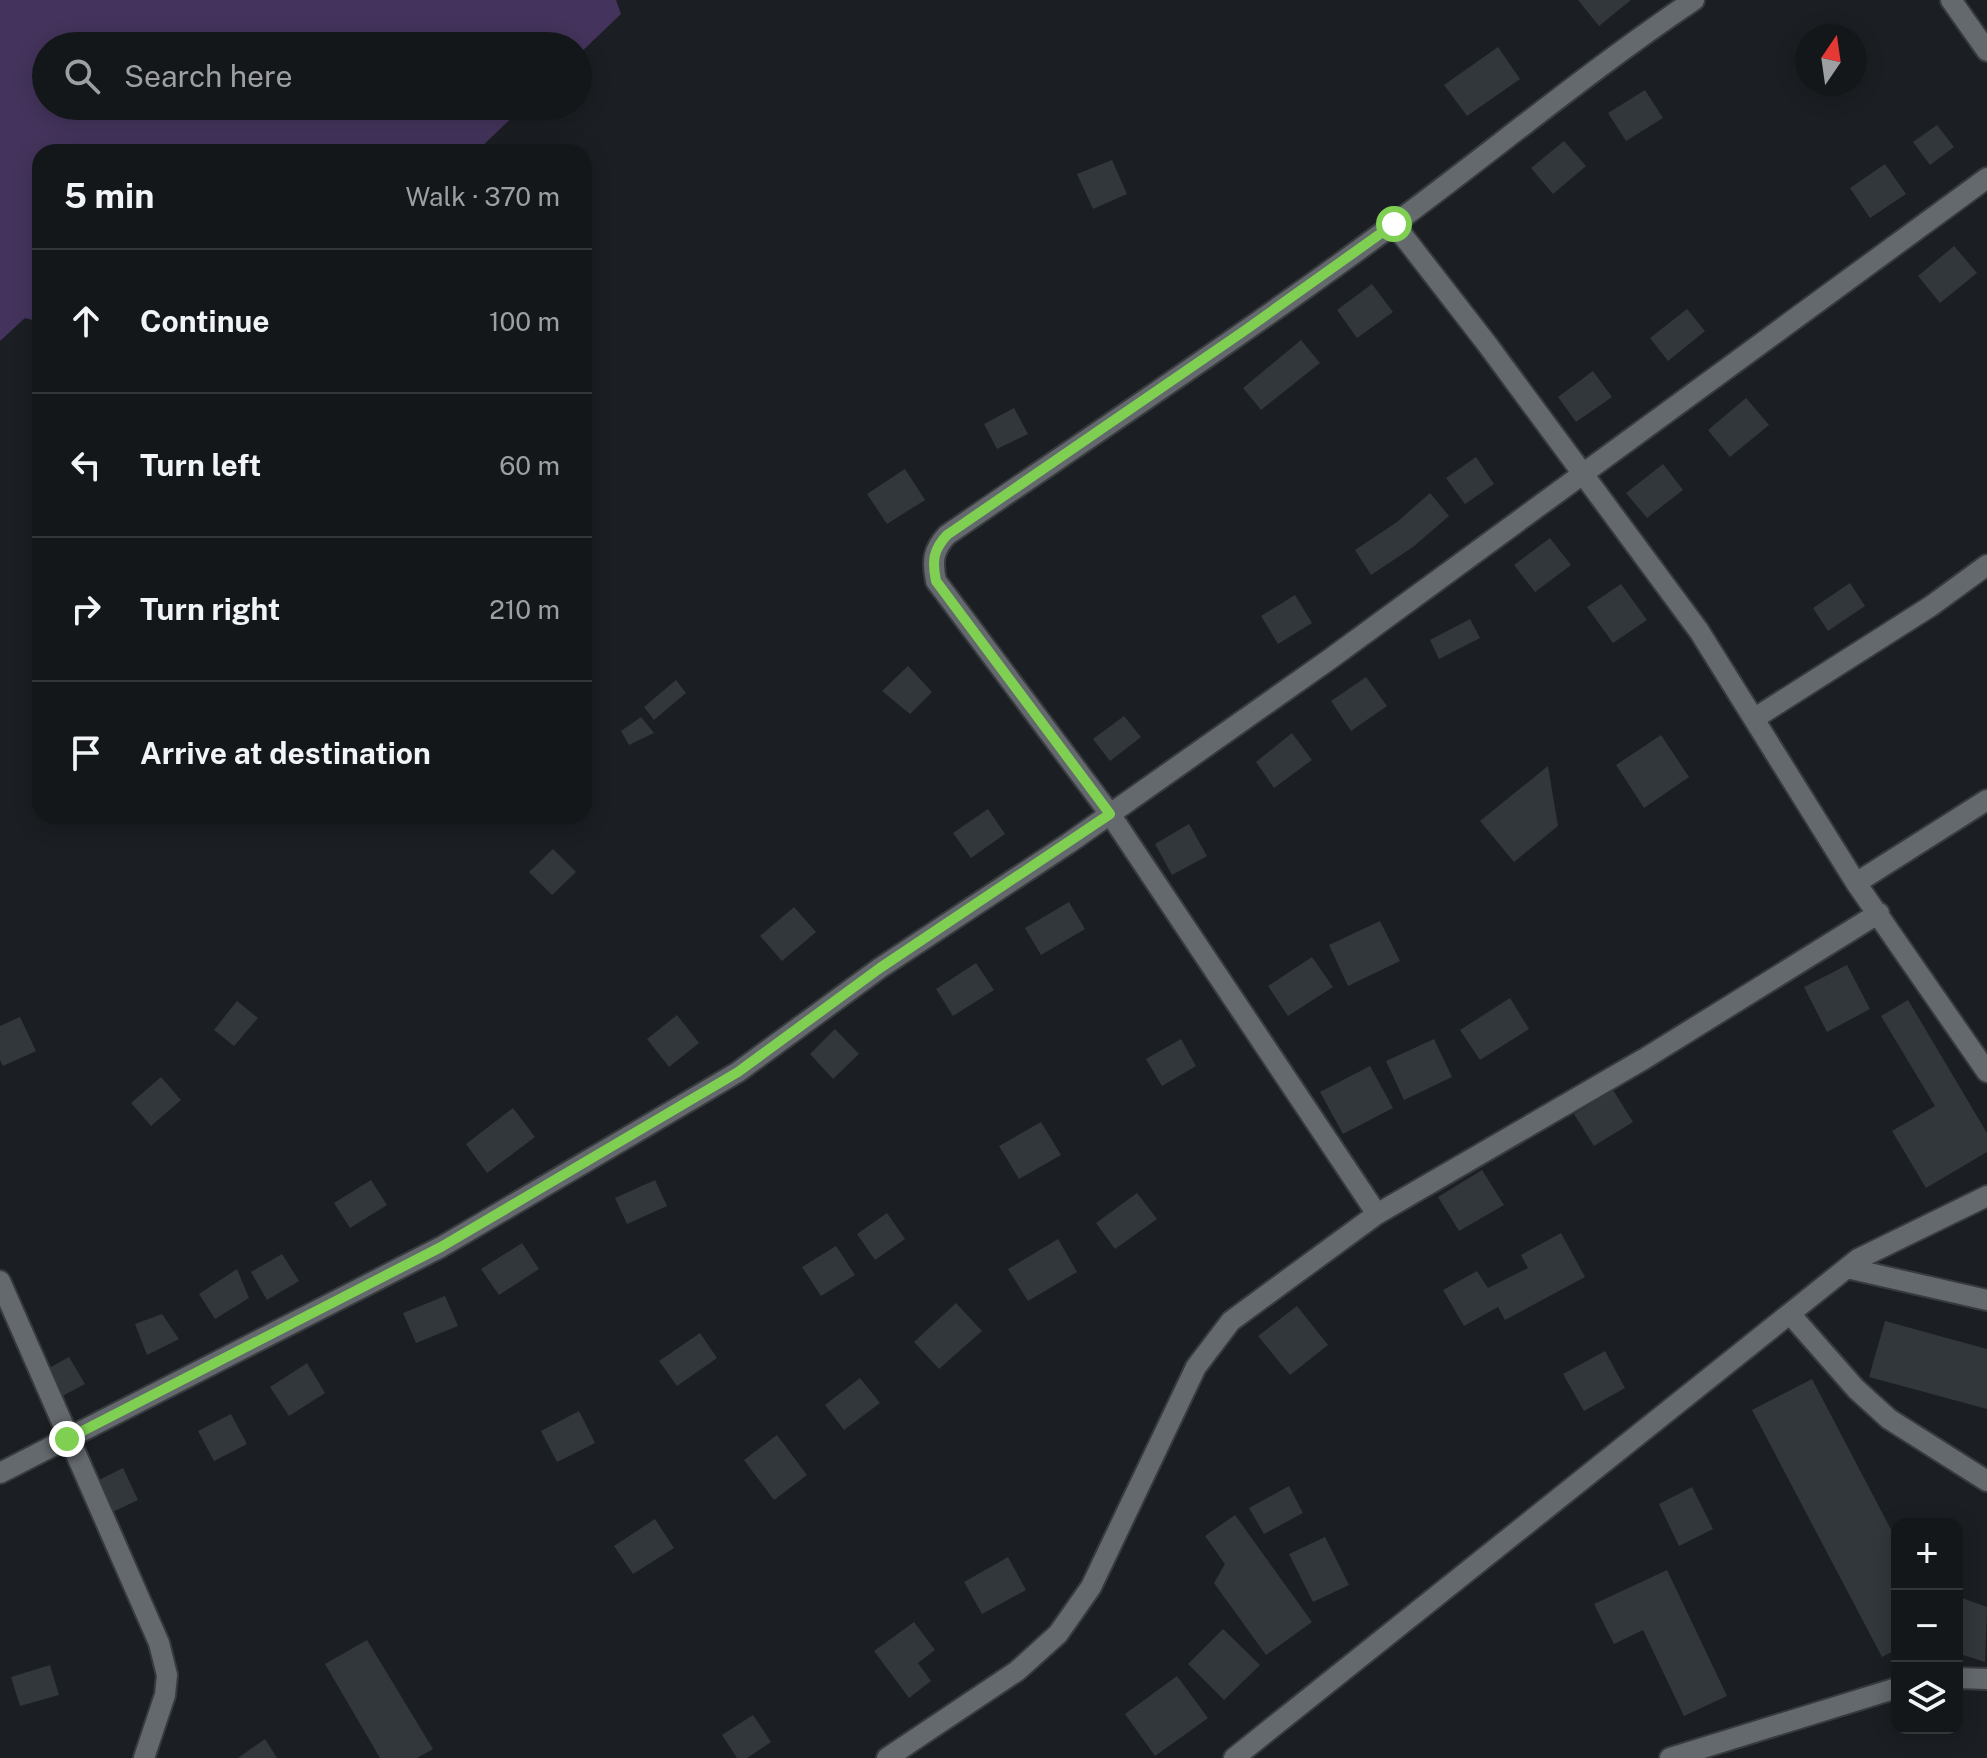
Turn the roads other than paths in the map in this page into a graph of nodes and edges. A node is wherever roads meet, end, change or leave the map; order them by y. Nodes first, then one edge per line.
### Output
1 (1694, 0) edge
2 (1951, 0) edge
3 (1987, 51) edge
4 (1987, 178) edge
5 (1394, 224) junction
6 (1584, 475) junction
7 (1987, 565) edge
8 (1755, 718) junction
9 (1987, 800) edge
10 (1110, 814) junction
11 (1856, 883) junction
12 (1879, 913) junction
13 (1987, 1072) edge
14 (1987, 1196) edge
15 (1377, 1214) junction
16 (1847, 1268) junction
17 (0, 1281) edge
18 (1987, 1300) edge
19 (1791, 1315) junction
20 (67, 1439) junction
21 (0, 1473) edge
22 (1987, 1481) edge
23 (1963, 1678) edge
24 (1987, 1679) edge
25 (1891, 1690) edge
26 (144, 1758) edge
27 (887, 1758) edge
28 (1234, 1758) edge
29 (1670, 1758) edge

1 - 5 street
2 - 3 street
4 - 6 street
5 - 6 street
5 - 10 street
6 - 8 street
6 - 10 street
7 - 8 street
8 - 11 street
9 - 11 street
10 - 15 street
10 - 20 street
11 - 12 street
12 - 13 street
12 - 15 street
14 - 16 street
15 - 27 street
16 - 18 street
16 - 19 street
17 - 20 street
19 - 22 street
19 - 28 street
20 - 21 street
20 - 26 street
23 - 24 street
25 - 29 street

